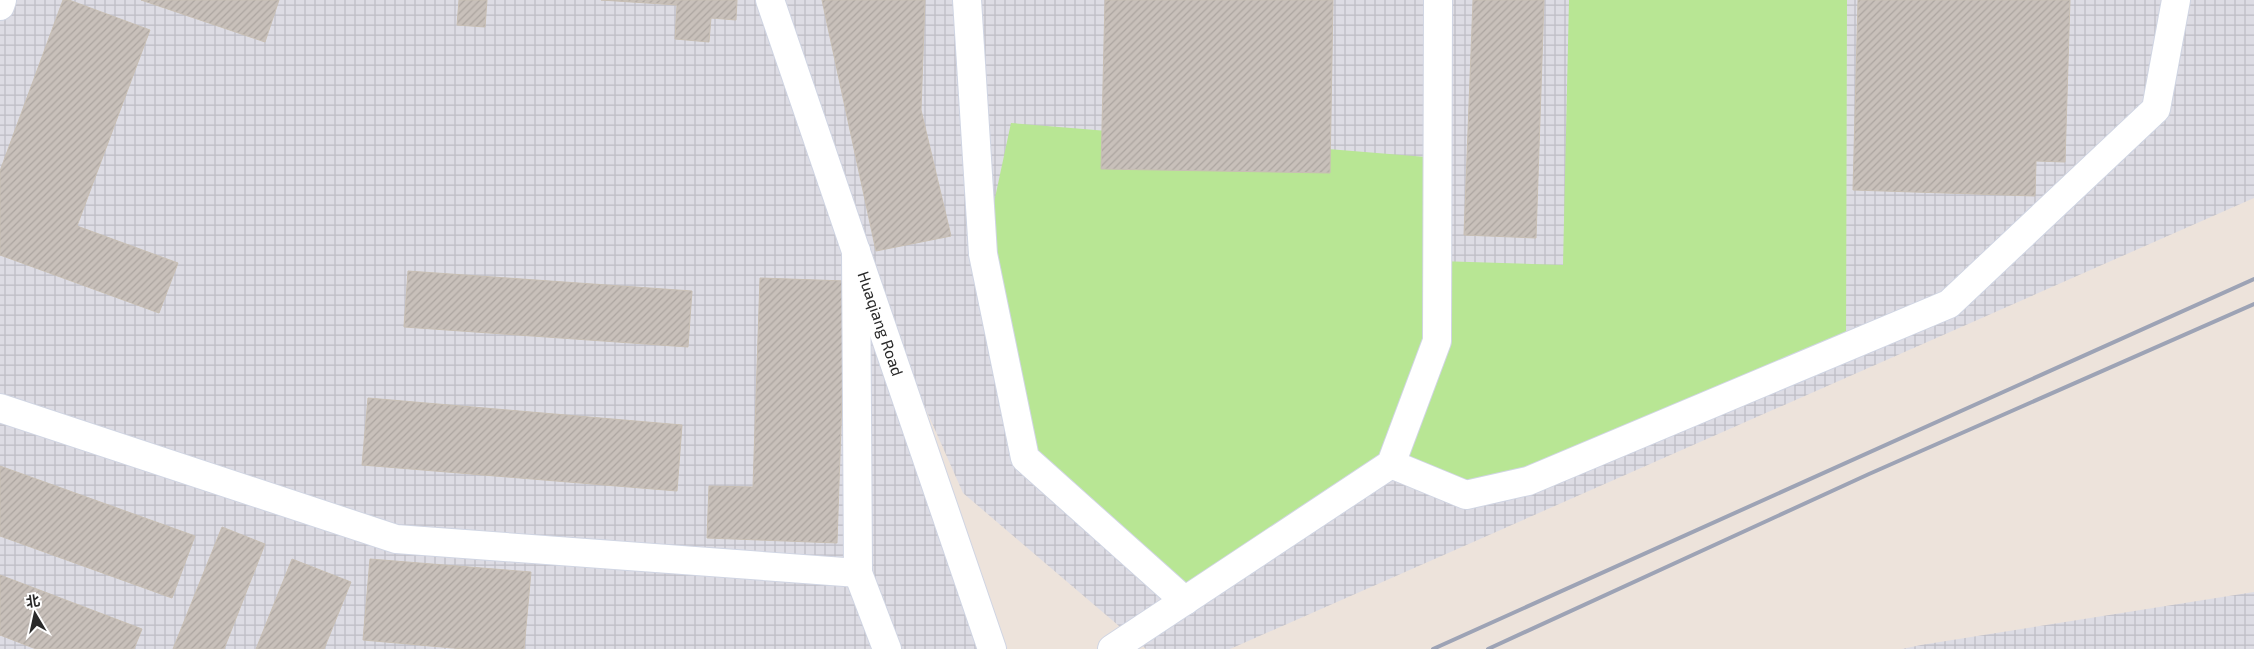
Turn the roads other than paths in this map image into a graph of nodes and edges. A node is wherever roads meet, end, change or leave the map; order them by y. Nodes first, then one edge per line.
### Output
1 (2, 0) edge
2 (770, 0) edge
3 (967, 0) edge
4 (1438, 0) edge
5 (2176, 0) edge
6 (0, 6) edge
7 (856, 251) junction
8 (0, 408) edge
9 (1390, 464) junction
10 (858, 573) junction
11 (1185, 600) junction
12 (887, 649) edge
13 (992, 649) edge
14 (1112, 649) edge

1 - 6 street
2 - 7 street, Huaqiang Road
3 - 11 street
4 - 9 street
5 - 9 street
7 - 10 street
7 - 13 street, Huaqiang Road
8 - 10 street
9 - 11 street
10 - 12 street
11 - 14 street

